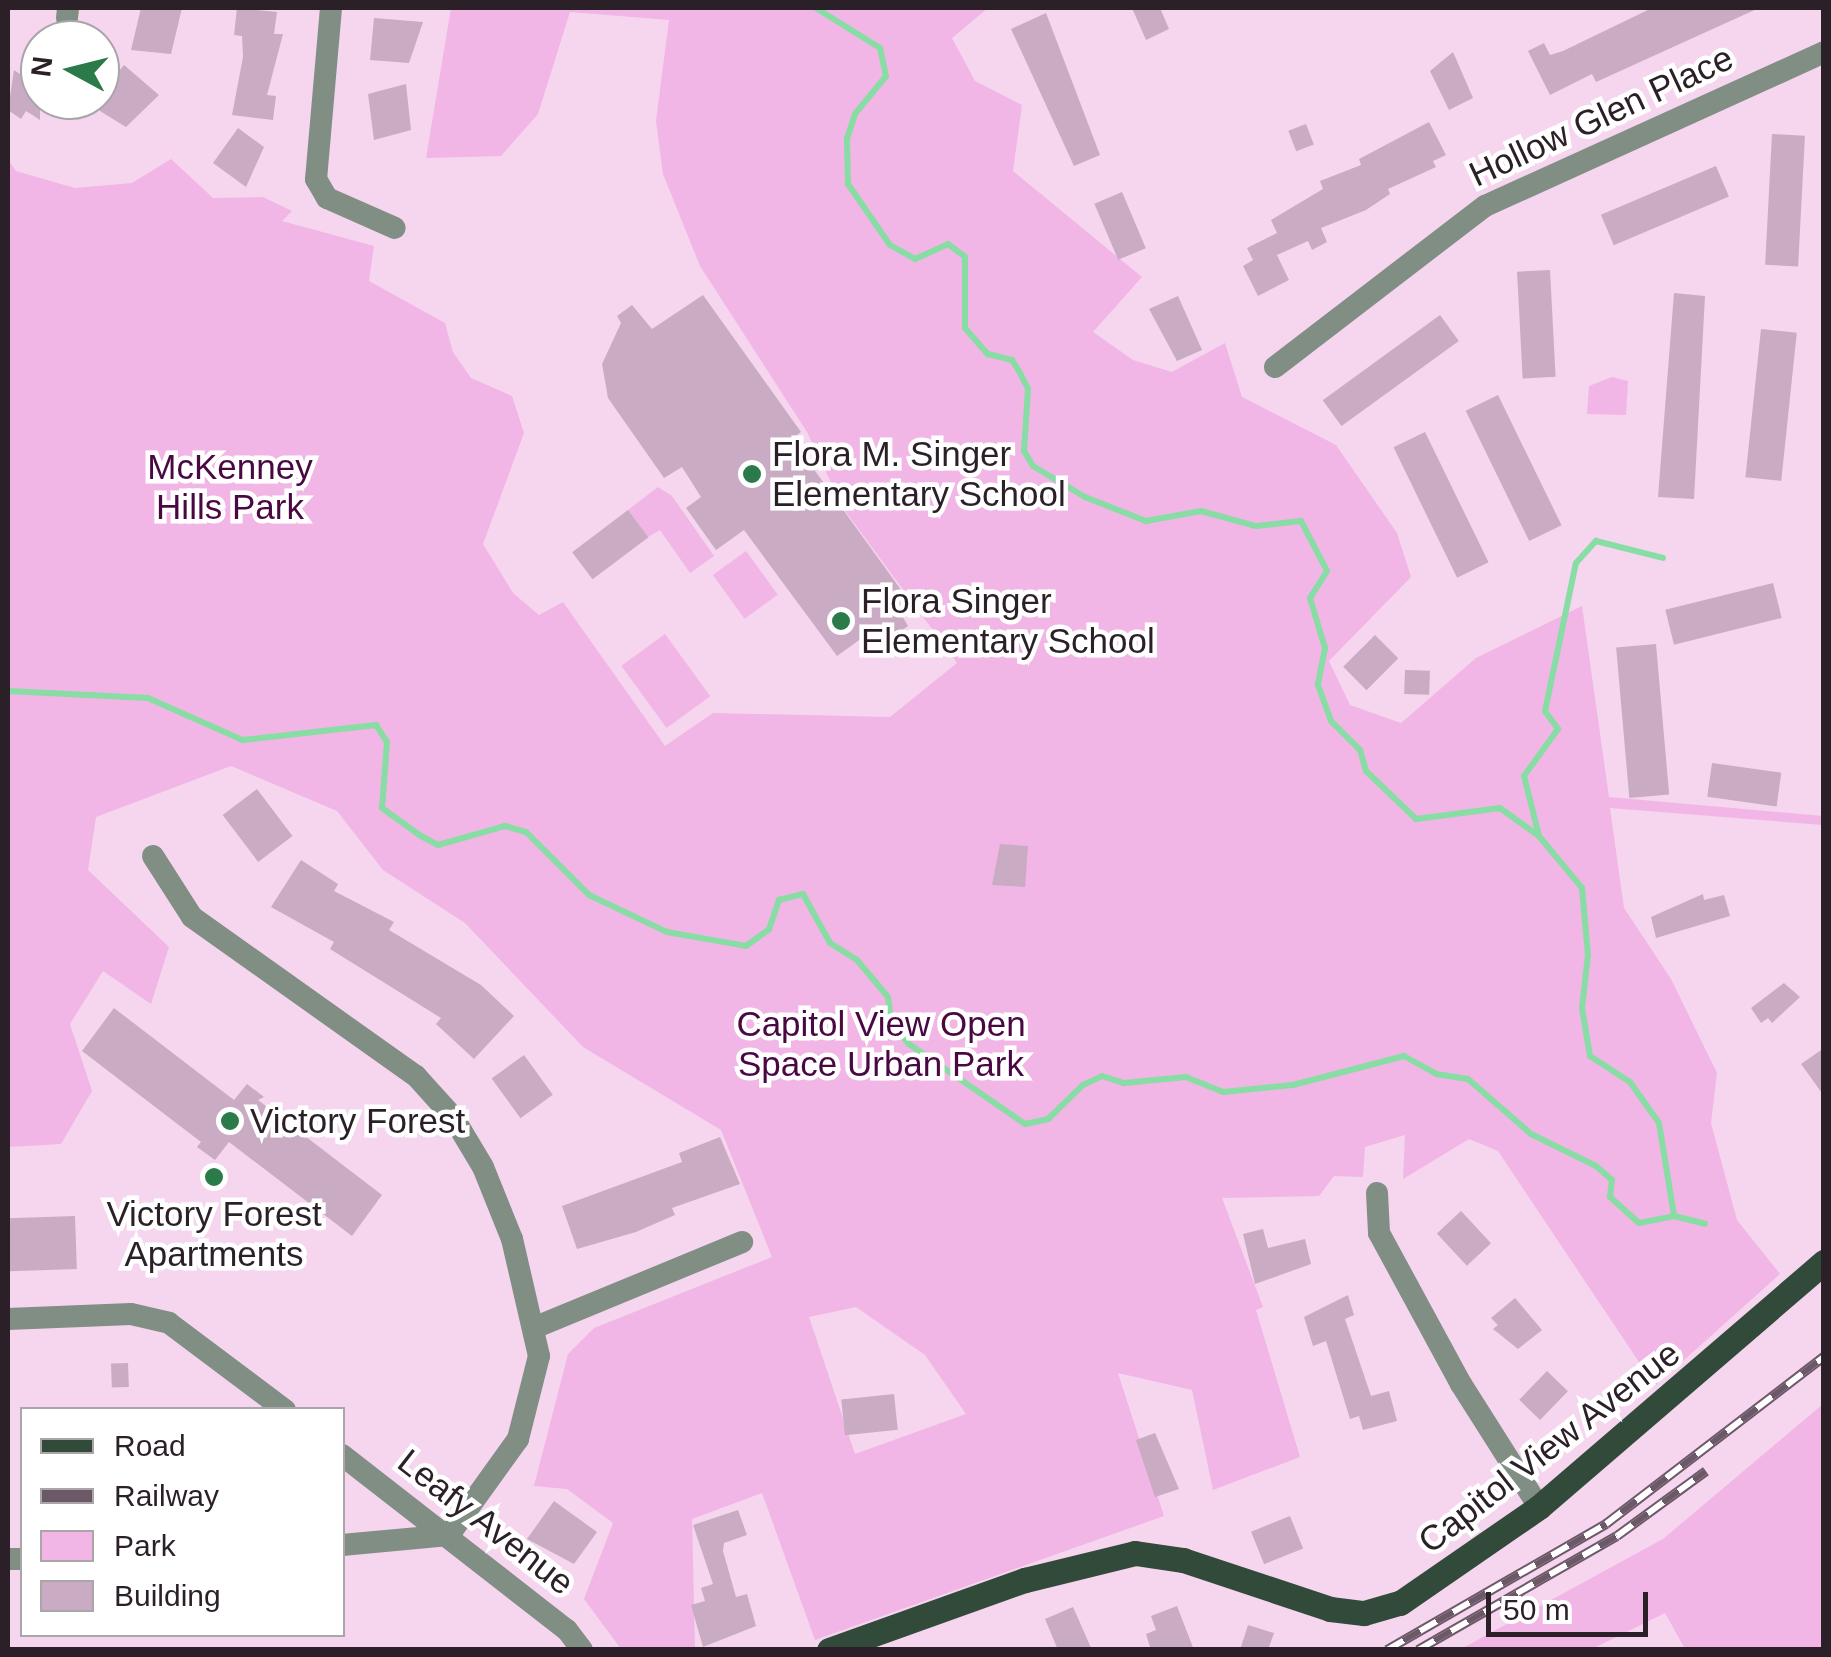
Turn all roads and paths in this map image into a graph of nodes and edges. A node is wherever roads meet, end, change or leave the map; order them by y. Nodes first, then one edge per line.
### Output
1 (331, 8) edge
2 (1824, 52) edge
3 (395, 228) dead end
4 (1275, 367) dead end
5 (153, 856) dead end
6 (1377, 1192) dead end
7 (742, 1242) dead end
8 (1824, 1262) edge
9 (8, 1319) edge
10 (536, 1327) junction
11 (281, 1407) edge
12 (345, 1456) edge
13 (1539, 1506) junction
14 (450, 1536) junction
15 (345, 1546) edge
16 (582, 1650) edge
17 (830, 1650) edge

1 - 3 street
2 - 4 street, Hollow Glen Place
5 - 10 street
6 - 13 street
7 - 10 street
8 - 13 main road, Capitol View Avenue
9 - 11 street
10 - 14 street
12 - 14 street, Leafy Avenue
13 - 17 main road, Capitol View Avenue
14 - 15 street
14 - 16 street, Leafy Avenue

